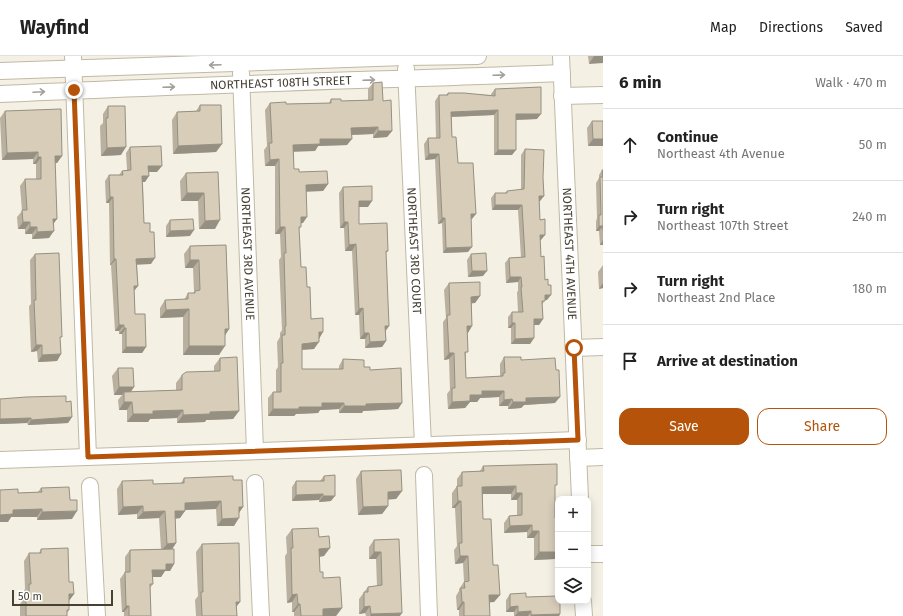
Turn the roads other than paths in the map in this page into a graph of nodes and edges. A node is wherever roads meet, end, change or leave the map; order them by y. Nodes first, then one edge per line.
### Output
1 (478, 56) edge
2 (561, 56) edge
3 (405, 57) edge
4 (241, 60) edge
5 (73, 62) edge
6 (0, 71) edge
7 (562, 73) junction
8 (406, 79) junction
9 (241, 84) junction
10 (74, 90) junction
11 (0, 94) edge
12 (603, 95) edge
13 (562, 96) junction
14 (603, 347) edge
15 (574, 348) junction
16 (578, 440) junction
17 (423, 445) junction
18 (255, 451) junction
19 (88, 457) junction
20 (603, 457) edge
21 (578, 458) junction
22 (0, 460) edge
23 (424, 475) dead end
24 (255, 483) dead end
25 (90, 486) dead end
26 (580, 496) edge
27 (591, 554) edge
28 (603, 554) edge
29 (583, 604) edge
30 (96, 616) edge
31 (261, 616) edge
32 (429, 616) edge
33 (584, 616) edge

1 - 3 street, NORTHEAST 108TH STREET
2 - 7 street, NORTHEAST 4TH AVENUE
3 - 4 street, NORTHEAST 108TH STREET
3 - 8 street, NORTHEAST 3RD COURT
4 -> 5 street, NORTHEAST 108TH STREET
4 - 9 street, NORTHEAST 3RD AVENUE
5 - 6 street, NORTHEAST 108TH STREET
5 - 10 street
8 -> 7 street, NORTHEAST 108TH STREET
7 - 13 street, NORTHEAST 4TH AVENUE
9 -> 8 street, NORTHEAST 108TH STREET
8 - 17 street, NORTHEAST 3RD COURT
10 -> 9 street, NORTHEAST 108TH STREET
9 - 18 street, NORTHEAST 3RD AVENUE
11 -> 10 street, NORTHEAST 108TH STREET
10 - 19 street
12 - 13 street
13 - 15 street, NORTHEAST 4TH AVENUE
14 - 15 street
15 - 16 street, NORTHEAST 4TH AVENUE
16 - 17 street
16 - 21 street, NORTHEAST 4TH AVENUE
17 - 18 street
18 - 19 street
19 - 22 street
20 - 21 street
21 - 26 street, NORTHEAST 4TH AVENUE
23 - 32 street
24 - 31 street
25 - 30 street
27 - 28 street
29 - 33 street

